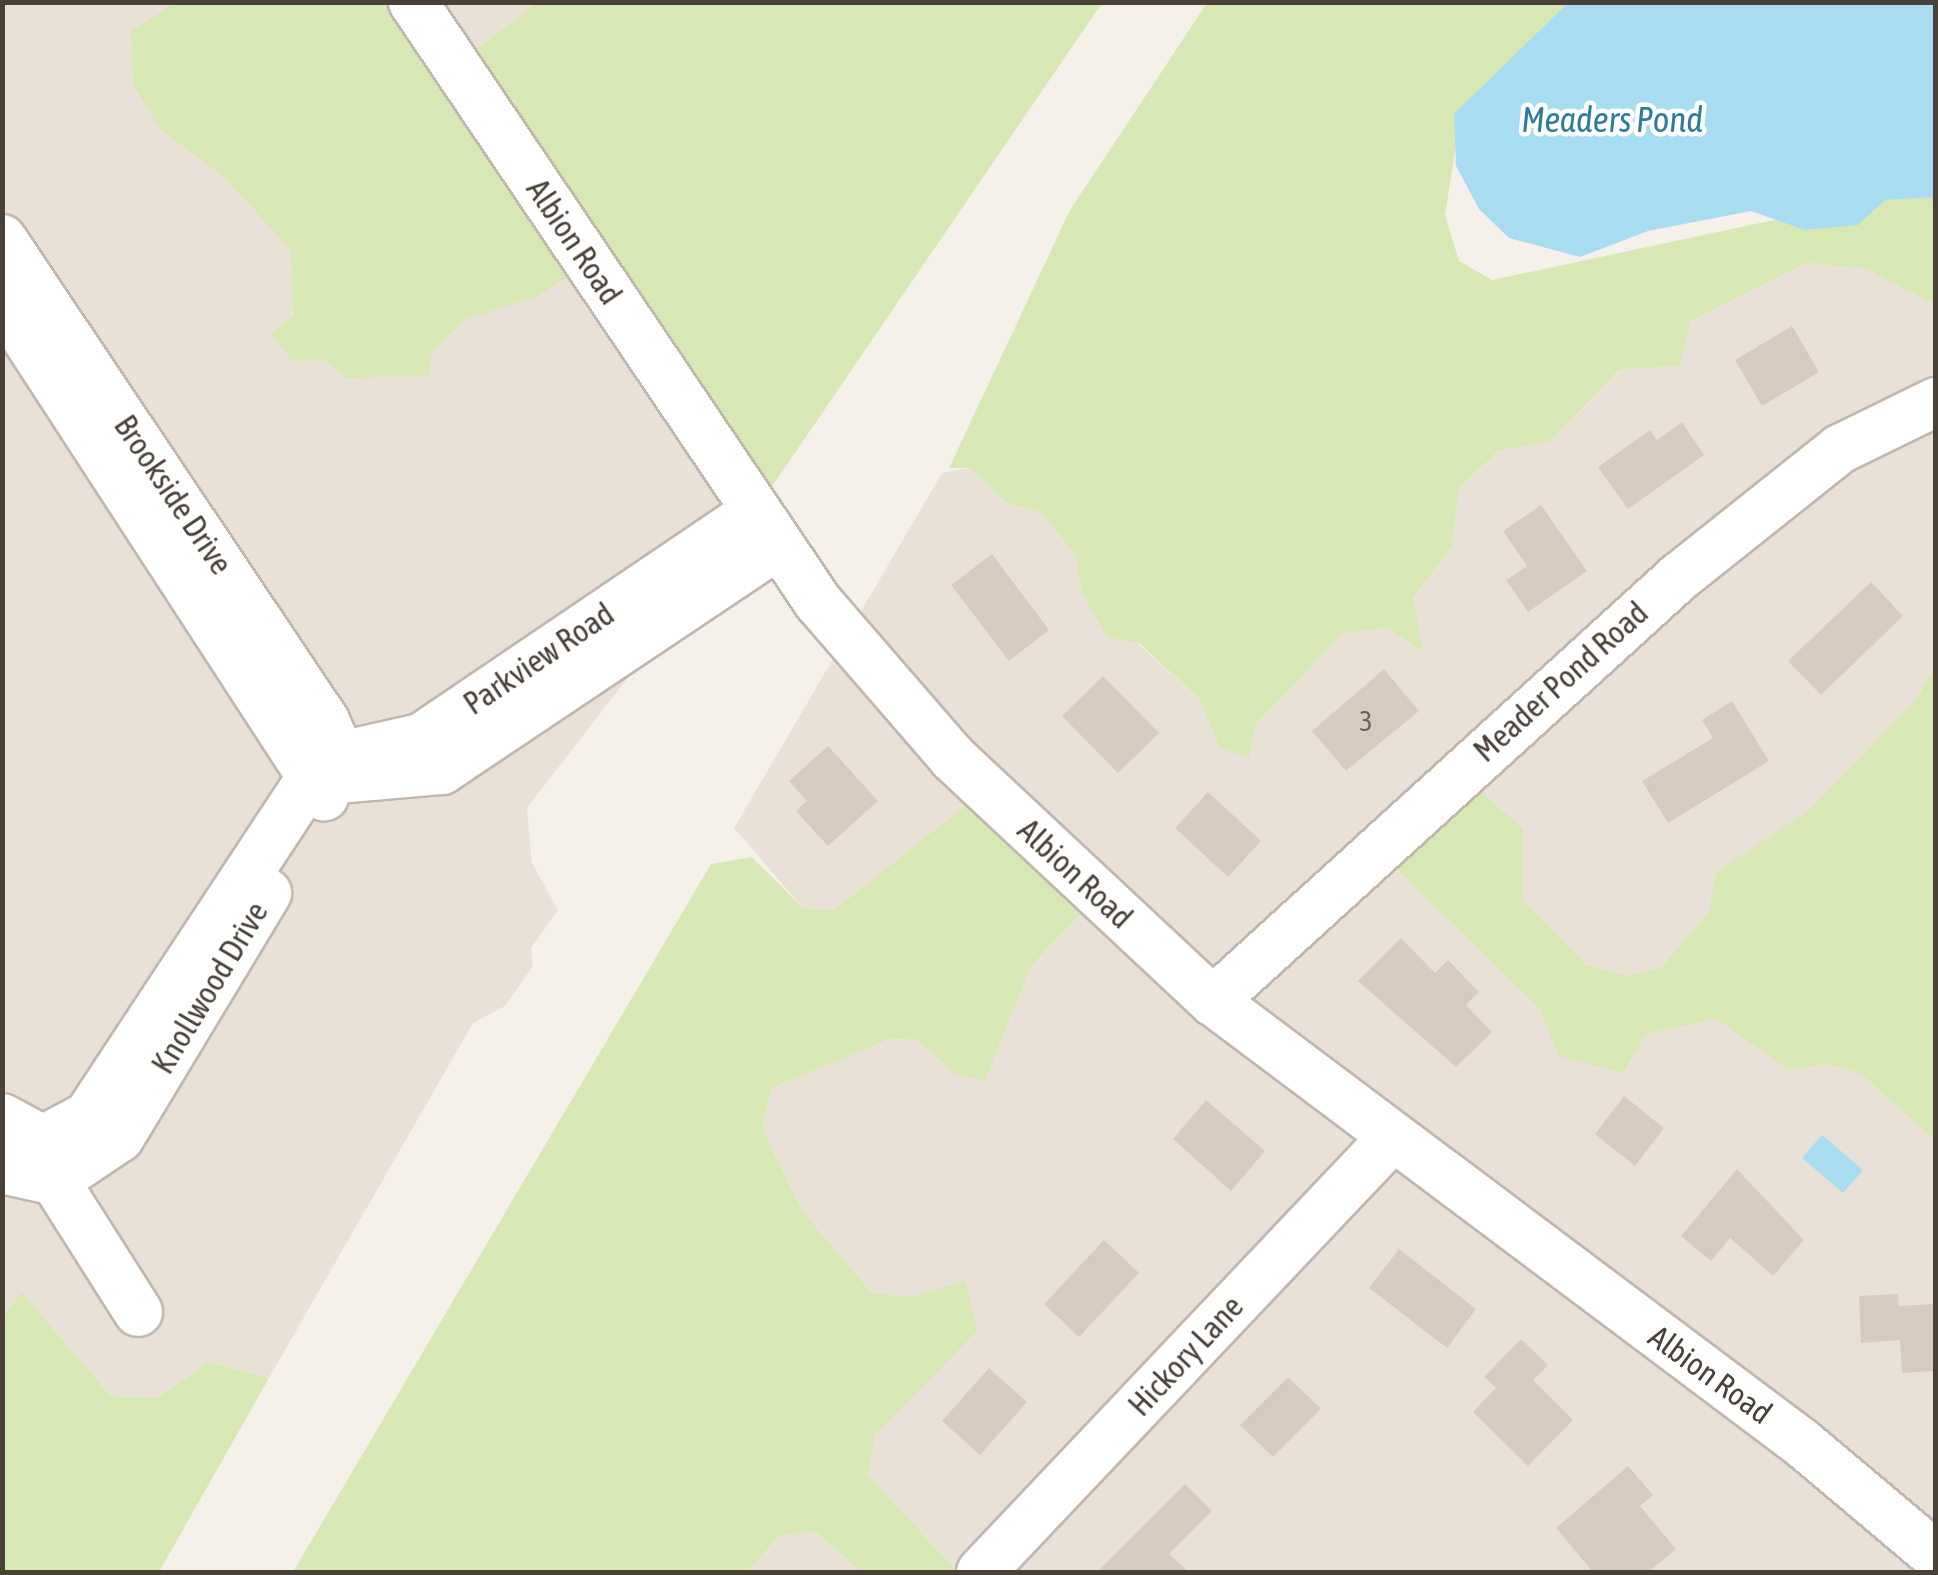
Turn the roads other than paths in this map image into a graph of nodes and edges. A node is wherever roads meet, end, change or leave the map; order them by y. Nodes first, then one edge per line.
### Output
1 (412, 2) edge
2 (2, 239) edge
3 (2, 301) edge
4 (1936, 402) edge
5 (767, 528) junction
6 (331, 776) junction
7 (1213, 1000) junction
8 (2, 1118) edge
9 (1390, 1140) junction
10 (2, 1169) edge
11 (55, 1181) junction
12 (138, 1312) dead end
13 (1936, 1556) edge
14 (981, 1572) edge

1 - 5 street, Albion Road
2 - 6 street, Brookside Drive
3 - 6 street, Brookside Drive
4 - 7 street, Meader Pond Road
5 - 6 street, Parkview Road
5 - 7 street, Albion Road
6 - 8 street, Knollwood Drive
6 - 11 street, Knollwood Drive
7 - 9 street, Albion Road
9 - 13 street, Albion Road
9 - 14 street, Hickory Lane
10 - 11 street
11 - 12 street

